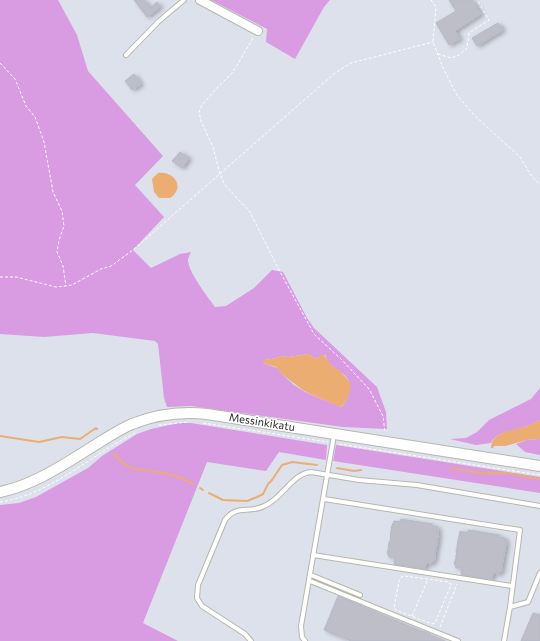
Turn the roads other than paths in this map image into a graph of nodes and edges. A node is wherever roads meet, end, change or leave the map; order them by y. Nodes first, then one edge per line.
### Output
1 (184, 0) edge
2 (200, 0) edge
3 (258, 31) road end
4 (126, 55) dead end
5 (334, 438) junction
6 (540, 466) edge
7 (328, 475) junction
8 (0, 492) edge
9 (324, 499) junction
10 (540, 506) edge
11 (313, 555) junction
12 (540, 573) edge
13 (310, 575) junction
14 (310, 581) junction
15 (512, 586) junction
16 (360, 595) dead end
17 (510, 607) junction
18 (251, 641) edge
19 (305, 641) edge
20 (458, 641) edge
21 (504, 641) edge

1 - 4 lane
2 - 3 street
5 - 6 street, Messinkikatu
5 - 7 lane
5 - 8 street, Messinkikatu
7 - 9 lane
7 - 10 lane
7 - 18 lane
9 - 11 lane
9 - 15 lane
11 - 13 lane
11 - 15 lane
12 - 17 lane
13 - 14 lane
13 - 16 lane
14 - 19 lane
14 - 20 lane
15 - 17 lane
17 - 21 lane

